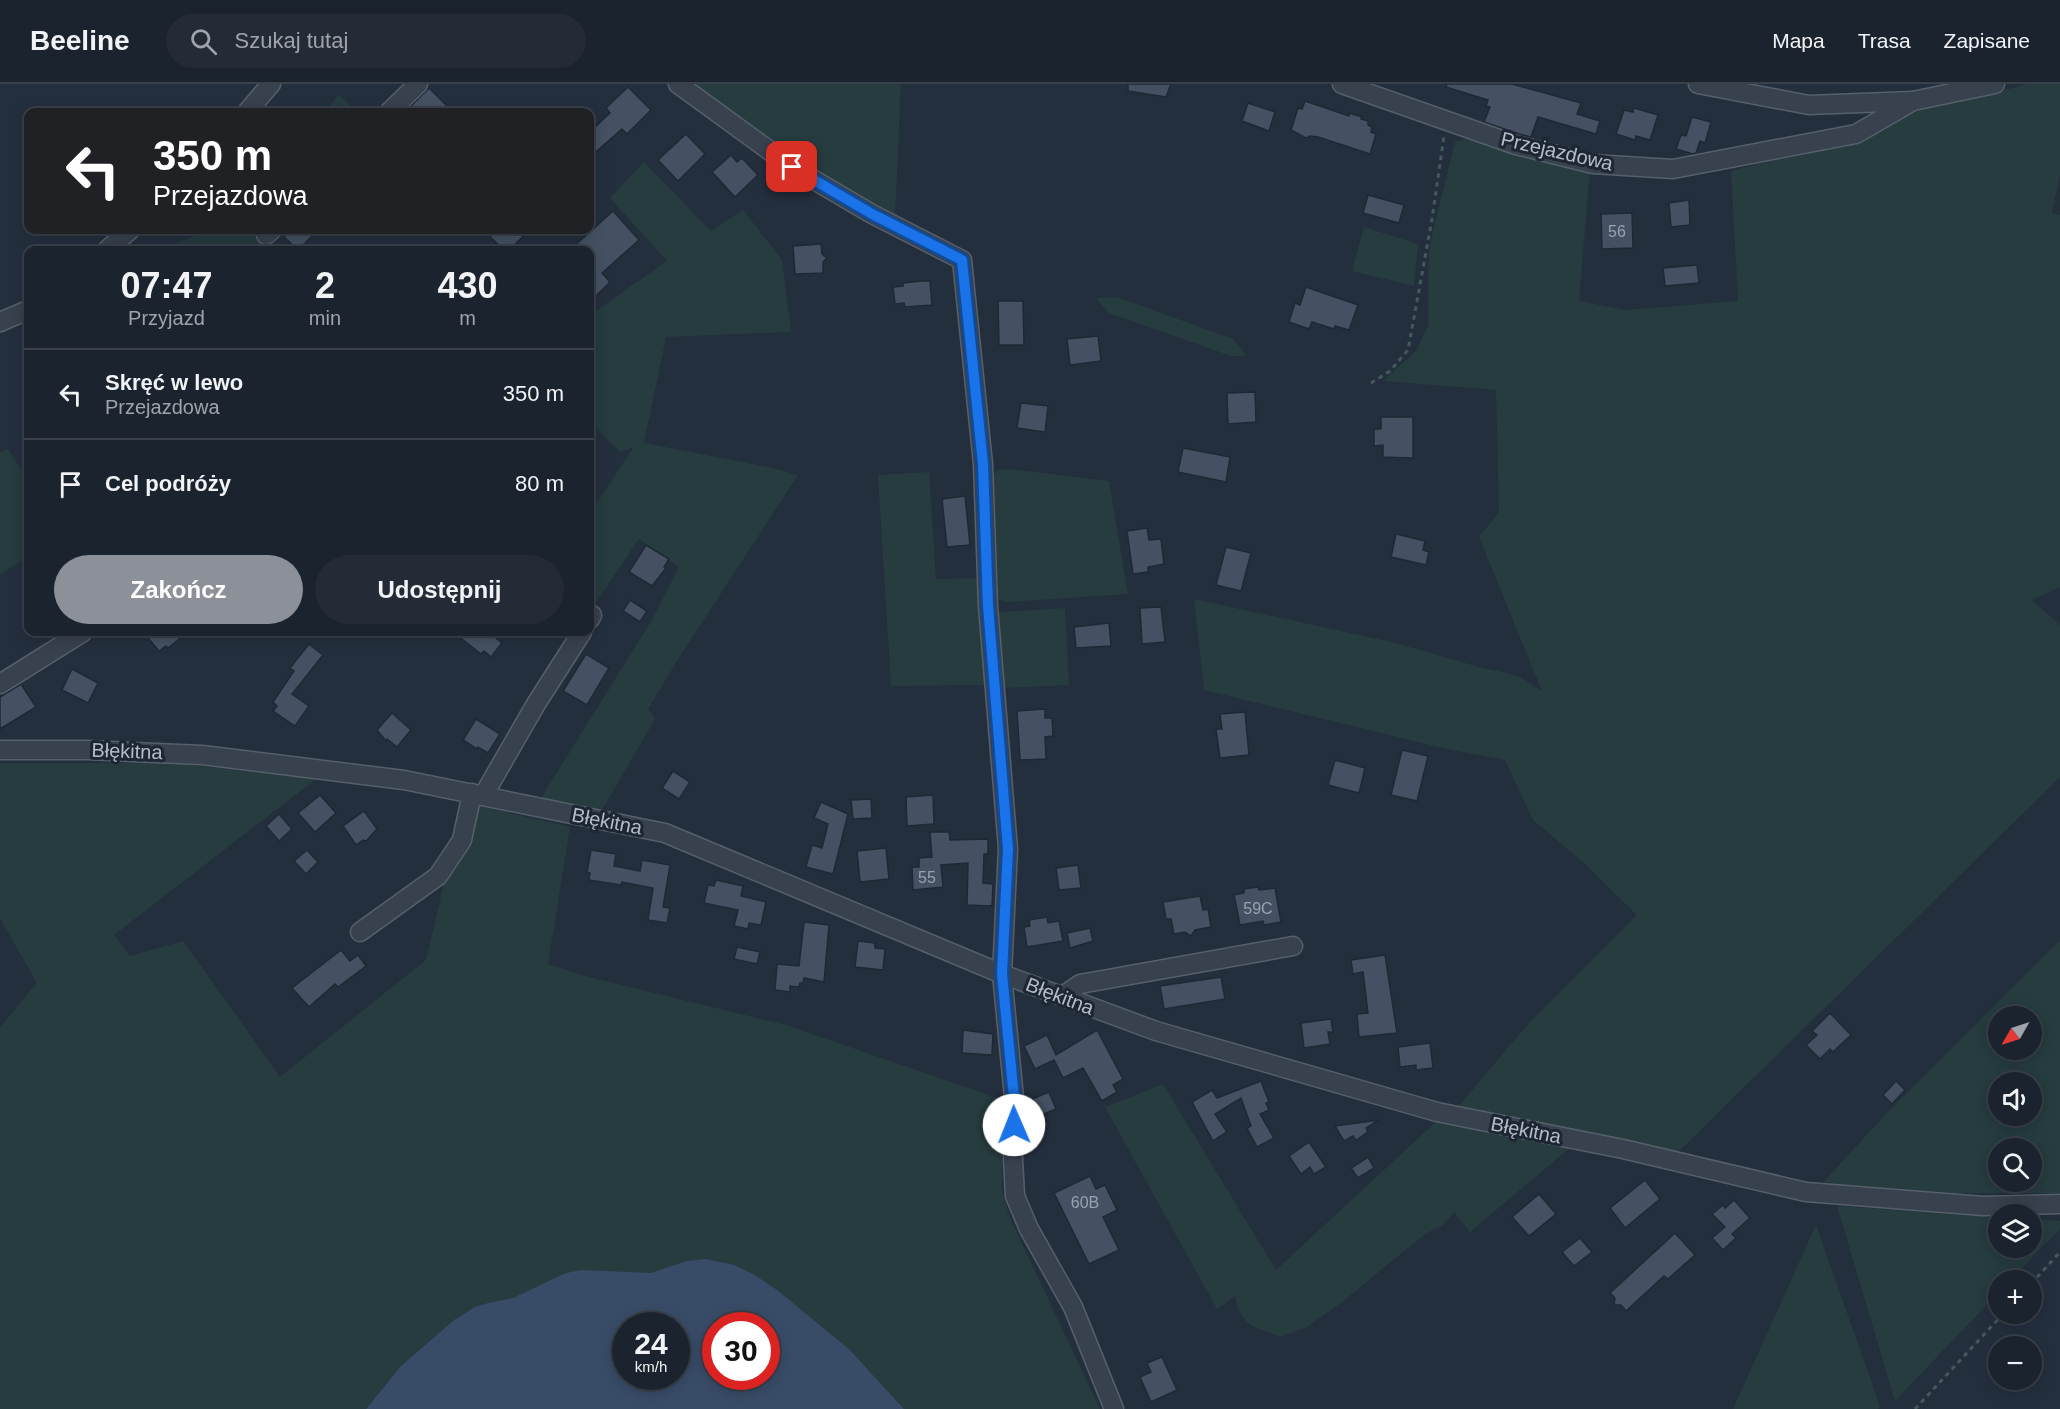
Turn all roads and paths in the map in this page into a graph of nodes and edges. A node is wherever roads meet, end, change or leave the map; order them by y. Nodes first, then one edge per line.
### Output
1 (272, 84) edge
2 (417, 84) edge
3 (678, 84) edge
4 (1342, 84) edge
5 (1698, 84) edge
6 (1995, 84) edge
7 (1913, 100) junction
8 (251, 108) edge
9 (393, 108) edge
10 (1450, 122) junction
11 (125, 234) edge
12 (112, 246) edge
13 (24, 312) edge
14 (0, 322) edge
15 (1371, 383) dead end
16 (77, 636) edge
17 (579, 636) edge
18 (0, 684) edge
19 (0, 750) edge
20 (477, 795) junction
21 (360, 932) dead end
22 (1293, 946) dead end
23 (1002, 974) junction
24 (1063, 996) junction
25 (2060, 1204) edge
26 (2060, 1252) edge
27 (2042, 1272) edge
28 (1994, 1324) edge
29 (1114, 1409) edge
30 (1915, 1409) edge

1 - 8 street
2 - 9 street
3 - 23 street
4 - 10 street, Przejazdowa
5 - 7 street
6 - 7 street
7 - 10 street, Przejazdowa
10 - 15 path
11 - 12 street
13 - 14 street
16 - 18 street
17 - 20 street
19 - 20 street, Błękitna
20 - 21 street
20 - 23 street, Błękitna
22 - 24 street
23 - 24 street, Błękitna
23 - 29 street
24 - 25 street, Błękitna
26 - 27 path
28 - 30 path

